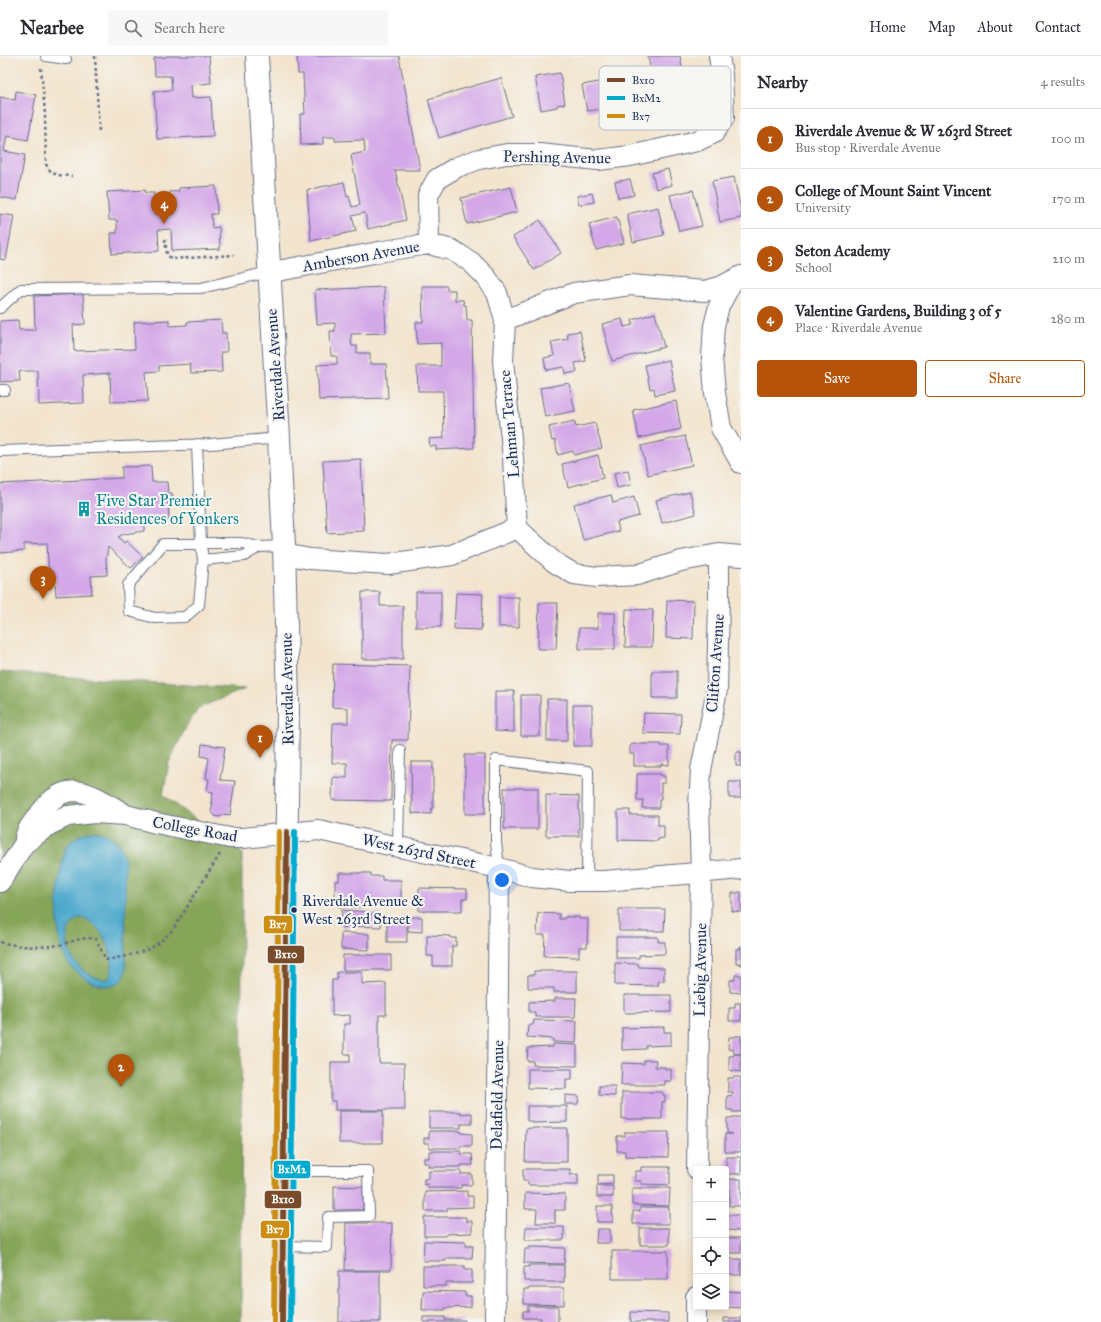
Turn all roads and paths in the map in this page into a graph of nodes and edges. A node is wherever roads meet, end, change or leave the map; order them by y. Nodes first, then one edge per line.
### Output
1 (95, 56) edge
2 (257, 56) edge
3 (719, 56) edge
4 (66, 59) dead end
5 (43, 60) edge
6 (721, 66) edge
7 (716, 130) edge
8 (99, 132) dead end
9 (72, 176) dead end
10 (165, 238) dead end
11 (428, 244) junction
12 (234, 255) dead end
13 (269, 272) junction
14 (737, 278) edge
15 (0, 308) edge
16 (505, 320) junction
17 (279, 438) junction
18 (197, 444) junction
19 (0, 451) edge
20 (741, 463) edge
21 (517, 528) junction
22 (201, 544) junction
23 (259, 547) junction
24 (284, 550) junction
25 (718, 554) junction
26 (741, 556) edge
27 (203, 560) junction
28 (400, 750) dead end
29 (701, 770) joint
30 (287, 832) junction
31 (230, 838) junction
32 (398, 847) junction
33 (499, 868) junction
34 (741, 869) edge
35 (701, 872) junction
36 (0, 882) edge
37 (587, 882) junction
38 (0, 942) edge
39 (697, 1166) edge
40 (284, 1171) junction
41 (283, 1246) junction
42 (696, 1310) edge
43 (282, 1322) edge
44 (495, 1322) edge
45 (696, 1322) edge

1 - 8 path
2 - 13 main road, Riverdale Avenue
3 - 6 street, Pershing Avenue
4 - 5 lane
5 - 9 path
7 - 11 street, Pershing Avenue
10 - 12 path
11 - 13 street, Amberson Avenue
11 - 16 street, Amberson Avenue
13 - 15 lane
13 - 17 main road, Riverdale Avenue
14 - 16 street
14 - 20 street
16 - 21 street, Lehman Terrace
17 - 18 lane
17 - 24 main road, Riverdale Avenue
18 - 19 lane
18 - 22 lane
21 - 24 street
21 - 25 street
22 - 23 lane
22 - 27 lane
22 - 27 lane
23 - 24 lane
23 - 27 lane
24 - 30 main road, Riverdale Avenue
25 - 26 street
25 - 29 street, Clifton Avenue
28 - 32 lane
29 - 35 street, Liebig Avenue
30 - 31 street, College Road
30 - 32 street, West 263rd Street
30 - 40 main road, Riverdale Avenue
31 - 36 street, College Road
31 - 38 path
32 - 33 street, West 263rd Street
33 - 37 street, West 263rd Street
33 - 37 lane
33 - 44 street, Delafield Avenue
34 - 35 street, West 263rd Street
35 - 37 street, West 263rd Street
35 - 39 street, Liebig Avenue
40 - 41 main road, Riverdale Avenue
40 - 41 lane
41 - 43 main road, Riverdale Avenue
42 - 45 street

